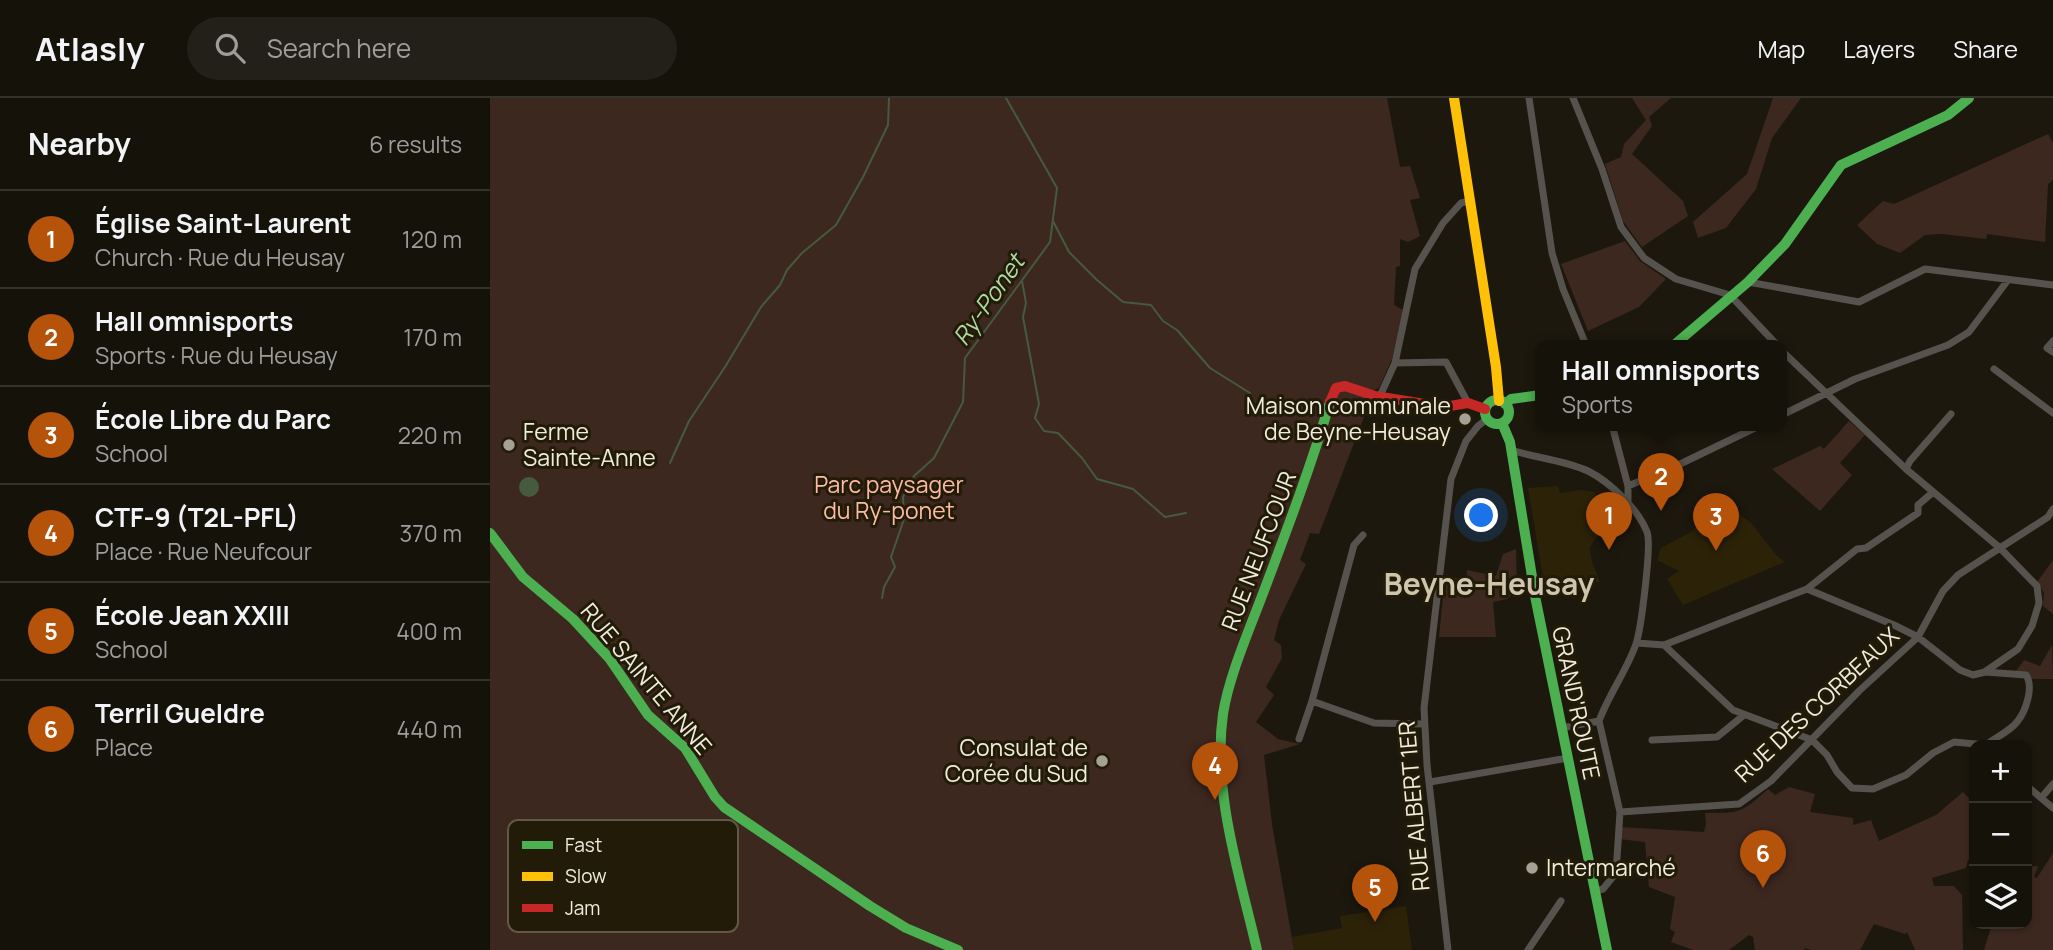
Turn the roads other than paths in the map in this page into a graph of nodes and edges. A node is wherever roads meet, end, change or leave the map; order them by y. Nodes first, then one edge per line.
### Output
1 (1454, 98) edge
2 (1529, 98) edge
3 (1573, 98) edge
4 (1969, 98) edge
5 (1470, 201) junction
6 (2008, 280) junction
7 (1748, 282) junction
8 (2053, 285) edge
9 (1730, 295) junction
10 (1584, 340) edge
11 (1680, 340) edge
12 (1772, 340) edge
13 (2053, 341) edge
14 (2053, 352) edge
15 (1787, 356) edge
16 (1395, 363) junction
17 (1994, 369) dead end
18 (1826, 394) junction
19 (1380, 396) junction
20 (1535, 396) edge
21 (1502, 401) junction
22 (1468, 403) junction
23 (1787, 413) edge
24 (2053, 413) edge
25 (1486, 414) junction
26 (1951, 414) dead end
27 (1503, 423) junction
28 (1614, 431) edge
29 (1749, 431) edge
30 (1511, 450) junction
31 (1906, 469) junction
32 (1628, 486) junction
33 (1932, 493) junction
34 (1628, 501) junction
35 (2053, 509) edge
36 (490, 533) edge
37 (1363, 535) dead end
38 (2000, 548) junction
39 (1807, 589) junction
40 (1918, 637) junction
41 (1637, 643) junction
42 (1664, 645) junction
43 (1985, 672) junction
44 (1312, 701) junction
45 (1744, 715) junction
46 (1599, 721) junction
47 (1423, 724) junction
48 (1561, 727) junction
49 (1299, 739) dead end
50 (1652, 740) dead end
51 (1812, 740) junction
52 (1993, 740) edge
53 (1969, 743) edge
54 (1568, 758) junction
55 (1430, 782) junction
56 (2053, 785) edge
57 (2032, 790) edge
58 (2041, 798) junction
59 (2053, 808) edge
60 (1620, 812) junction
61 (1595, 891) junction
62 (1561, 901) dead end
63 (958, 950) edge
64 (1257, 950) edge
65 (1448, 950) edge
66 (1528, 950) edge
67 (1607, 950) edge

1 - 5 street, GRAND'ROUTE
2 - 10 street
3 - 9 street
4 - 7 street
5 - 16 street
5 - 21 street, GRAND'ROUTE
6 - 7 street
6 - 8 street
6 - 18 street
7 - 9 street
9 - 11 street
9 - 12 street
13 - 14 street
15 - 18 street
16 - 19 street
16 - 22 street
17 - 24 street
18 - 23 street
18 - 31 street
19 - 22 street, RUE NEUFCOUR
19 - 64 street, RUE NEUFCOUR
20 - 21 street
21 - 25 street
21 - 27 street, GRAND'ROUTE
22 - 25 street
25 - 27 street
25 - 47 street, RUE ALBERT 1ER
26 - 31 street
27 - 30 street, GRAND'ROUTE
28 - 32 street
29 - 32 street
30 - 34 street
30 - 48 street, GRAND'ROUTE
31 - 33 street
32 - 34 street
33 - 38 street
33 - 39 street
34 - 41 street
35 - 38 street, RUE DES CORBEAUX
36 - 63 street, RUE SAINTE ANNE
37 - 44 street
38 - 40 street, RUE DES CORBEAUX
38 - 43 street
39 - 40 street
39 - 42 street
40 - 43 street
40 - 51 street, RUE DES CORBEAUX
41 - 42 street
41 - 46 street
42 - 45 street
43 - 52 street
44 - 47 street
44 - 49 street
45 - 50 street
45 - 51 street
46 - 48 street
46 - 60 street
47 - 55 street, RUE ALBERT 1ER
48 - 54 street, GRAND'ROUTE
51 - 53 street
51 - 60 street, RUE DES CORBEAUX
54 - 55 street
54 - 61 street, GRAND'ROUTE
55 - 65 street, RUE ALBERT 1ER
56 - 58 street
57 - 58 street
58 - 59 street
60 - 61 street
61 - 67 street, GRAND'ROUTE
62 - 66 street

